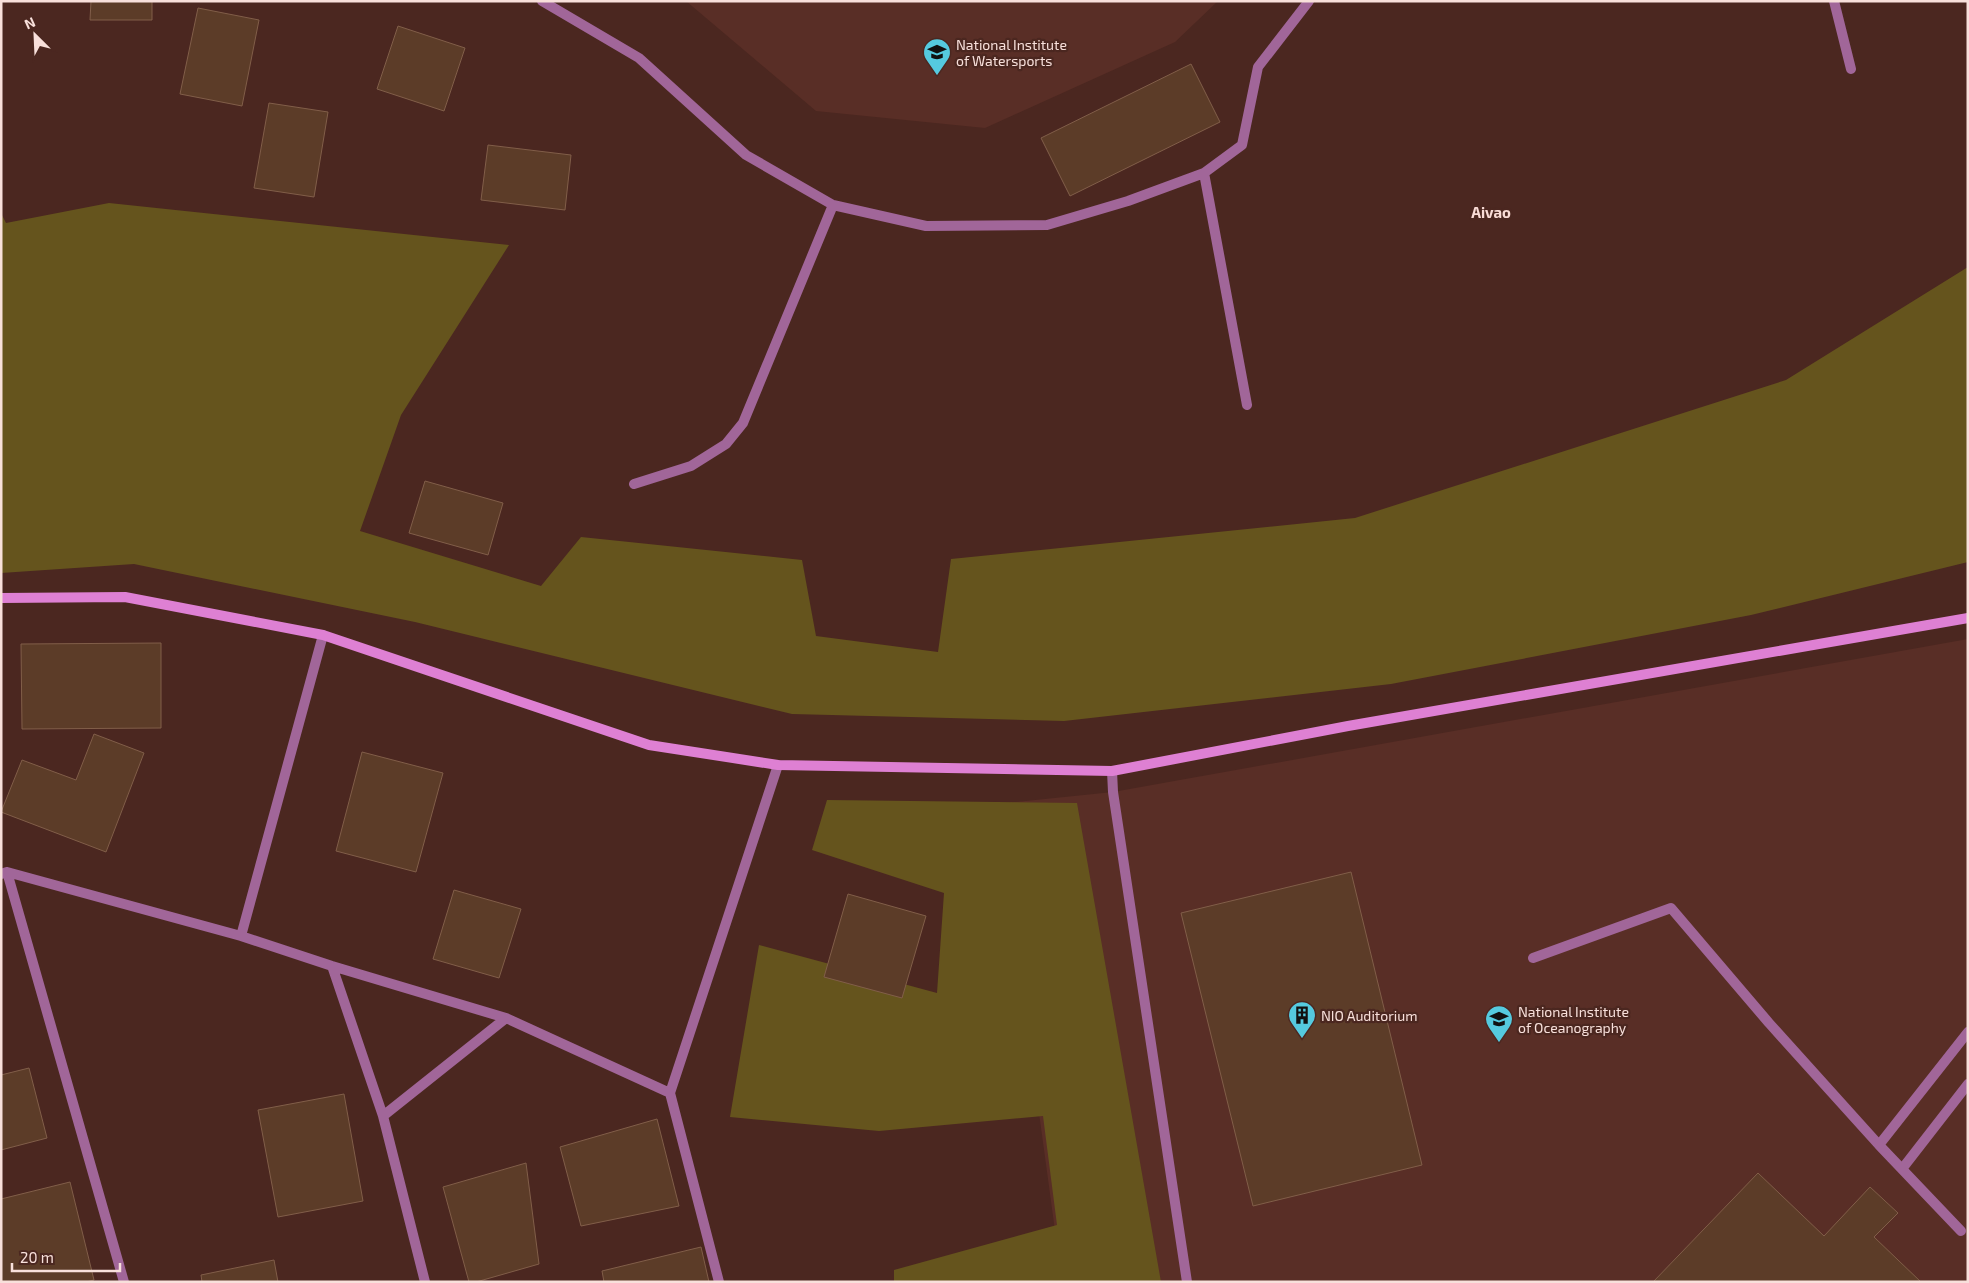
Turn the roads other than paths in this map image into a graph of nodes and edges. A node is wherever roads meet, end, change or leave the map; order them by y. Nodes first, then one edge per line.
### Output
1 (542, 1) edge
2 (1309, 1) edge
3 (1834, 1) edge
4 (1851, 69) dead end
5 (1204, 173) junction
6 (834, 205) junction
7 (1247, 405) dead end
8 (634, 484) dead end
9 (1, 598) edge
10 (1968, 618) edge
11 (322, 635) junction
12 (778, 765) junction
13 (1112, 771) junction
14 (4, 873) edge
15 (241, 936) junction
16 (1533, 958) dead end
17 (332, 966) junction
18 (506, 1018) junction
19 (1968, 1032) edge
20 (1968, 1084) edge
21 (670, 1093) junction
22 (383, 1116) junction
23 (1879, 1145) junction
24 (1902, 1169) junction
25 (1961, 1232) dead end
26 (124, 1282) edge
27 (425, 1282) edge
28 (719, 1282) edge
29 (1187, 1282) edge

1 - 6 street
2 - 5 street
3 - 4 street
5 - 6 street
5 - 7 street
6 - 8 street
9 - 11 street
10 - 13 street
11 - 12 street
11 - 15 street
12 - 13 street
12 - 21 street
13 - 29 street
14 - 15 street
14 - 26 street
15 - 17 street
16 - 23 street
17 - 18 street
17 - 22 street
18 - 21 street
18 - 22 street
19 - 23 street
20 - 24 street
21 - 28 street
22 - 27 street
23 - 24 street
24 - 25 street

